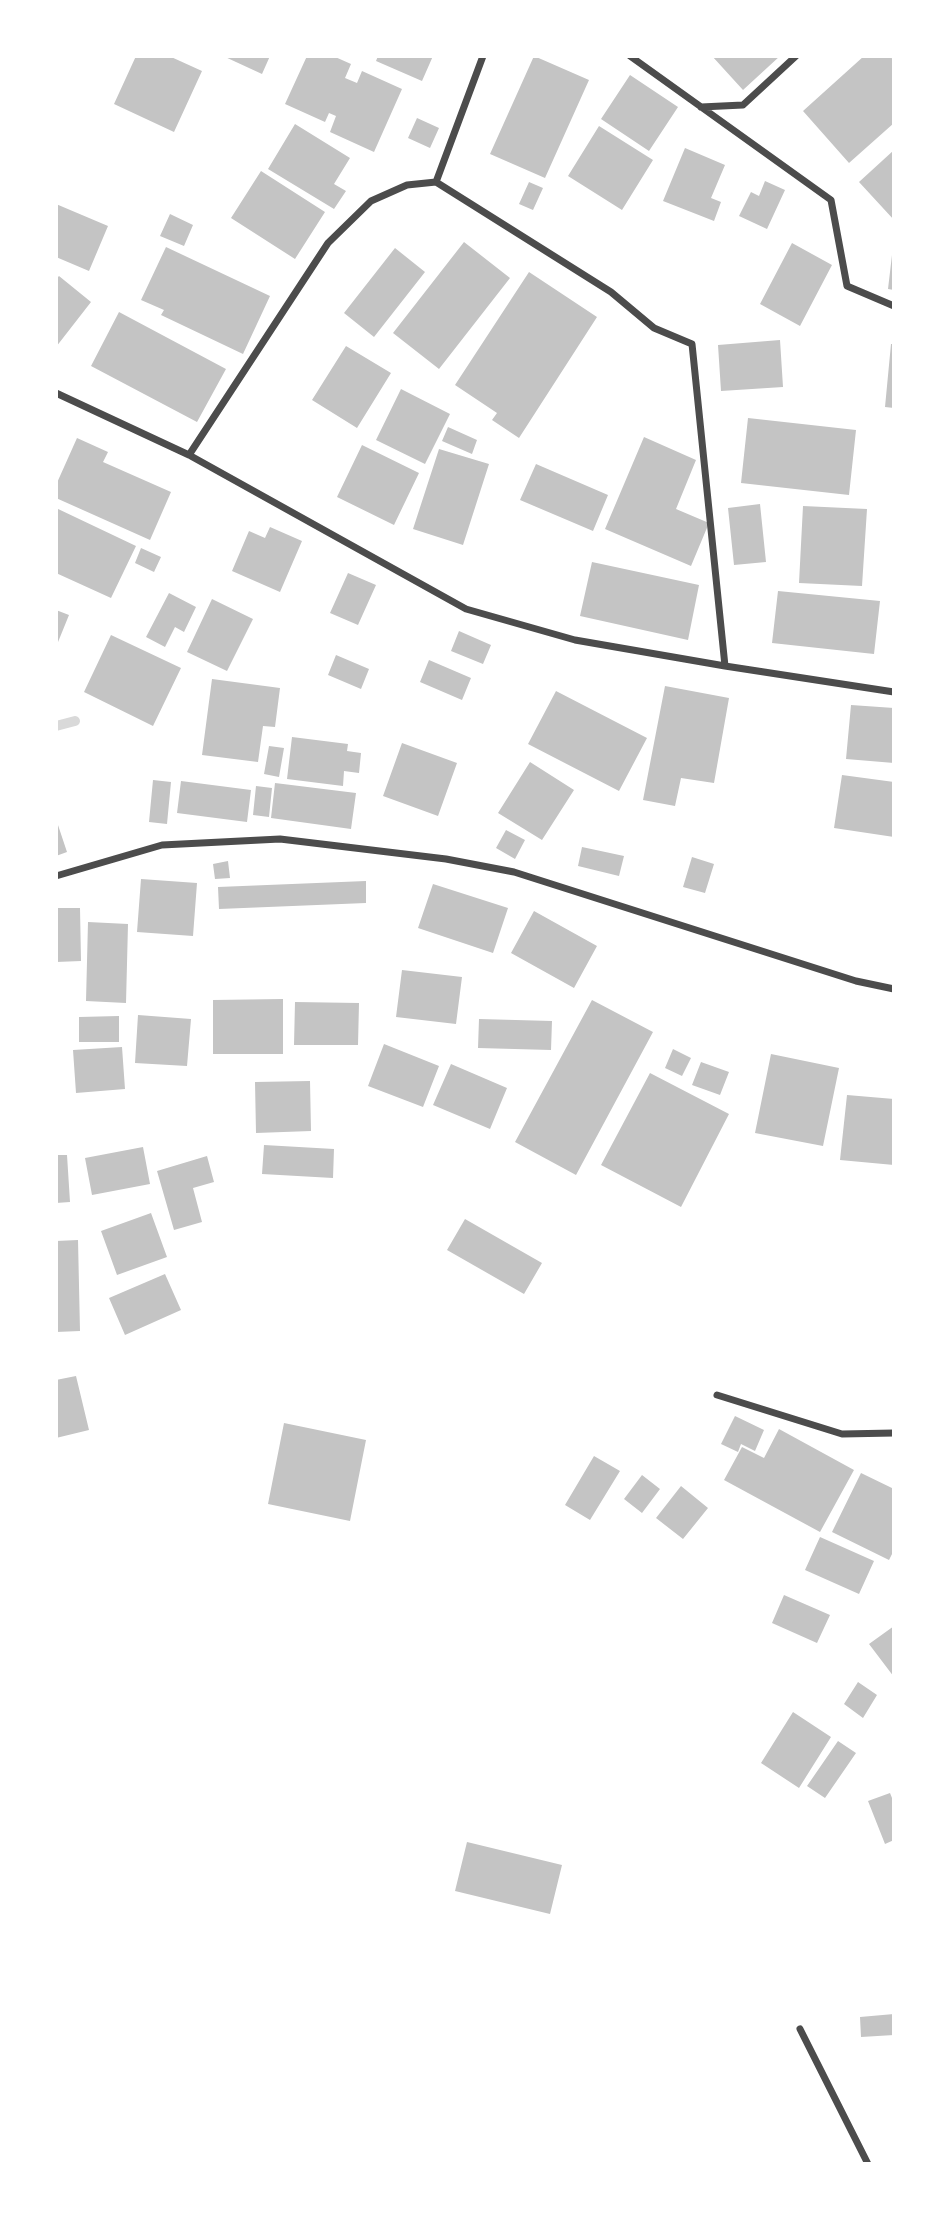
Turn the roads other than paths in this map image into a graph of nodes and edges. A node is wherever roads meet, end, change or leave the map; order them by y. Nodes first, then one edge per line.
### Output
1 (483, 56) edge
2 (630, 56) edge
3 (796, 56) edge
4 (700, 107) junction
5 (436, 182) junction
6 (894, 306) edge
7 (56, 393) edge
8 (189, 455) junction
9 (725, 666) junction
10 (894, 692) edge
11 (56, 876) edge
12 (894, 989) edge
13 (717, 1395) dead end
14 (894, 1433) edge
15 (800, 2029) dead end
16 (868, 2164) edge

1 - 5 street
2 - 4 street
3 - 4 street
4 - 6 street
5 - 8 street
5 - 9 street
7 - 8 street
8 - 9 street
9 - 10 street
11 - 12 street
13 - 14 street
15 - 16 street

